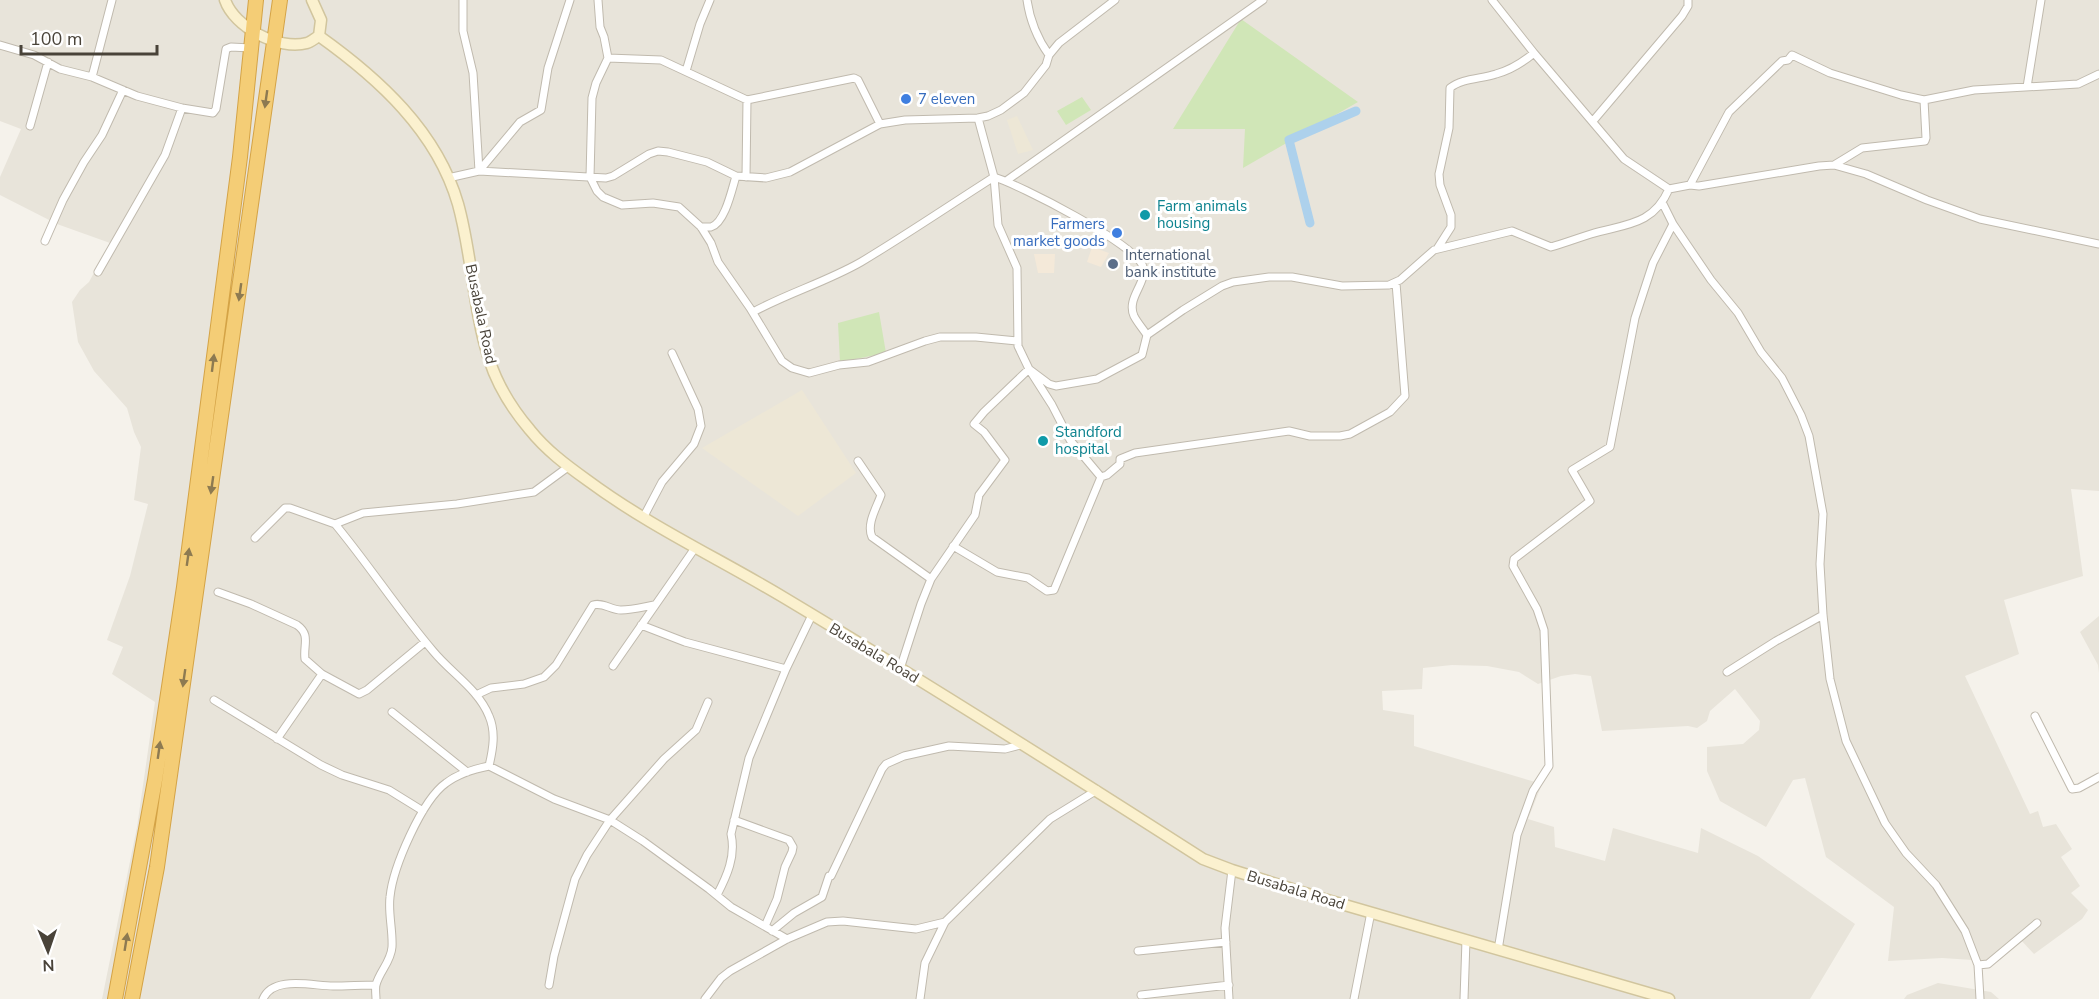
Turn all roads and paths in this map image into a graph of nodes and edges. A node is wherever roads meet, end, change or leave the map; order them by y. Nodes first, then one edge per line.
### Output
1 (112, 0) edge
2 (225, 0) edge
3 (256, 0) edge
4 (280, 0) edge
5 (312, 0) edge
6 (463, 0) edge
7 (570, 0) edge
8 (598, 0) edge
9 (710, 0) edge
10 (1027, 0) edge
11 (1115, 0) edge
12 (1263, 0) edge
13 (1492, 0) edge
14 (1688, 0) edge
15 (2041, 0) edge
16 (252, 32) junction
17 (319, 36) junction
18 (274, 41) junction
19 (0, 45) edge
20 (251, 48) junction
21 (1534, 53) junction
22 (1049, 55) junction
23 (608, 58) junction
24 (48, 62) junction
25 (686, 71) junction
26 (2099, 74) edge
27 (92, 77) junction
28 (2027, 87) junction
29 (123, 90) junction
30 (747, 100) junction
31 (1924, 100) junction
32 (182, 108) junction
33 (978, 118) junction
34 (1593, 121) junction
35 (880, 124) junction
36 (30, 126) dead end
37 (1834, 165) junction
38 (479, 171) junction
39 (448, 177) junction
40 (590, 177) junction
41 (736, 177) junction
42 (746, 177) junction
43 (993, 177) junction
44 (1006, 181) junction
45 (1690, 185) junction
46 (1669, 189) junction
47 (1663, 204) junction
48 (1672, 224) junction
49 (701, 227) junction
50 (45, 241) dead end
51 (2099, 244) edge
52 (1437, 249) junction
53 (98, 272) dead end
54 (1396, 284) junction
55 (753, 312) junction
56 (1147, 335) junction
57 (1017, 341) junction
58 (672, 353) dead end
59 (1029, 369) junction
60 (858, 460) dead end
61 (568, 467) junction
62 (1101, 477) junction
63 (643, 518) junction
64 (335, 524) junction
65 (255, 538) dead end
66 (953, 546) junction
67 (695, 548) junction
68 (932, 579) junction
69 (218, 592) dead end
70 (654, 605) junction
71 (812, 615) junction
72 (1823, 615) junction
73 (641, 625) junction
74 (425, 642) junction
75 (613, 666) dead end
76 (786, 669) junction
77 (900, 669) junction
78 (1727, 672) dead end
79 (322, 674) junction
80 (476, 695) junction
81 (214, 700) dead end
82 (708, 702) dead end
83 (392, 712) dead end
84 (2035, 716) dead end
85 (277, 739) junction
86 (1024, 744) junction
87 (489, 766) junction
88 (466, 771) junction
89 (2099, 777) edge
90 (1097, 790) junction
91 (423, 811) junction
92 (610, 820) junction
93 (734, 820) junction
94 (1233, 870) junction
95 (717, 895) junction
96 (1371, 912) junction
97 (945, 922) junction
98 (2037, 923) dead end
99 (769, 928) junction
100 (787, 939) junction
101 (1466, 940) junction
102 (1226, 942) junction
103 (1498, 950) junction
104 (1138, 951) dead end
105 (1978, 964) junction
106 (376, 985) junction
107 (549, 985) dead end
108 (1229, 985) junction
109 (1141, 994) dead end
110 (115, 999) edge
111 (132, 999) edge
112 (263, 999) edge
113 (376, 999) edge
114 (705, 999) edge
115 (920, 999) edge
116 (1229, 999) edge
117 (1354, 999) edge
118 (1464, 999) edge
119 (1669, 999) edge
120 (1980, 999) edge

1 - 27 street
2 - 16 street
3 - 16 highway
4 - 18 highway
5 - 17 street
6 - 38 street
7 - 38 street
8 - 23 street
9 - 25 street
10 - 22 street
11 - 22 street
12 - 44 street
13 - 21 street
14 - 34 street
15 - 28 street
16 - 18 street
16 - 20 highway
17 - 18 street
17 - 39 street, Busabala Road
18 -> 111 highway
19 - 24 street
20 - 32 street
110 -> 20 highway
21 - 34 street
21 - 52 street
22 - 33 street
23 - 25 street
23 - 40 street
24 - 27 street
24 - 36 street
25 - 30 street
26 - 28 street
27 - 29 street
28 - 31 street
29 - 32 street
29 - 50 street
30 - 35 street
30 - 42 street
31 - 37 street
31 - 45 street
32 - 53 street
33 - 35 street
33 - 43 street
34 - 46 street
35 - 42 street
37 - 45 street
37 - 51 street
38 - 39 street
38 - 40 street
39 - 61 street, Busabala Road
40 - 41 street
40 - 49 street
41 - 42 street
41 - 49 street
43 - 44 street
43 - 55 street
43 - 57 street
44 - 56 street
45 - 46 street
46 - 47 street
47 - 48 street
47 - 52 street
48 - 72 street
48 - 103 street
49 - 55 street
52 - 54 street
54 - 56 street
54 - 62 street
55 - 57 street
56 - 59 street
57 - 59 street
58 - 63 street
59 - 62 street
59 - 66 street
60 - 68 street
61 - 63 street, Busabala Road
61 - 64 street
62 - 66 street
63 - 67 street, Busabala Road
64 - 65 street
64 - 74 street
66 - 68 street
67 - 70 street
67 - 71 street, Busabala Road
68 - 77 street
69 - 79 street
70 - 73 street
70 - 80 street
71 - 76 street
71 - 77 street, Busabala Road
72 - 78 street
72 - 105 street
73 - 75 street
73 - 76 street
74 - 79 street
74 - 80 street
76 - 93 street
77 - 86 street, Busabala Road
79 - 85 street
80 - 87 street
81 - 85 street
82 - 92 street
83 - 88 street
84 - 89 street
85 - 91 street
86 - 90 street, Busabala Road
86 - 99 street
87 - 88 street
87 - 92 street
88 - 91 street
90 - 94 street, Busabala Road
90 - 97 street
91 - 106 street
92 - 95 street
92 - 107 street
93 - 95 street
93 - 99 street
94 - 96 street, Busabala Road
94 - 102 street
95 - 99 street
96 - 101 street, Busabala Road
96 - 117 street
97 - 100 street
97 - 115 street
98 - 105 street
99 - 100 street
100 - 114 street
101 - 103 street, Busabala Road
101 - 118 street
102 - 104 street
102 - 108 street
103 - 119 street, Busabala Road
105 - 120 street
106 - 112 street
106 - 113 street
108 - 109 street
108 - 116 street

